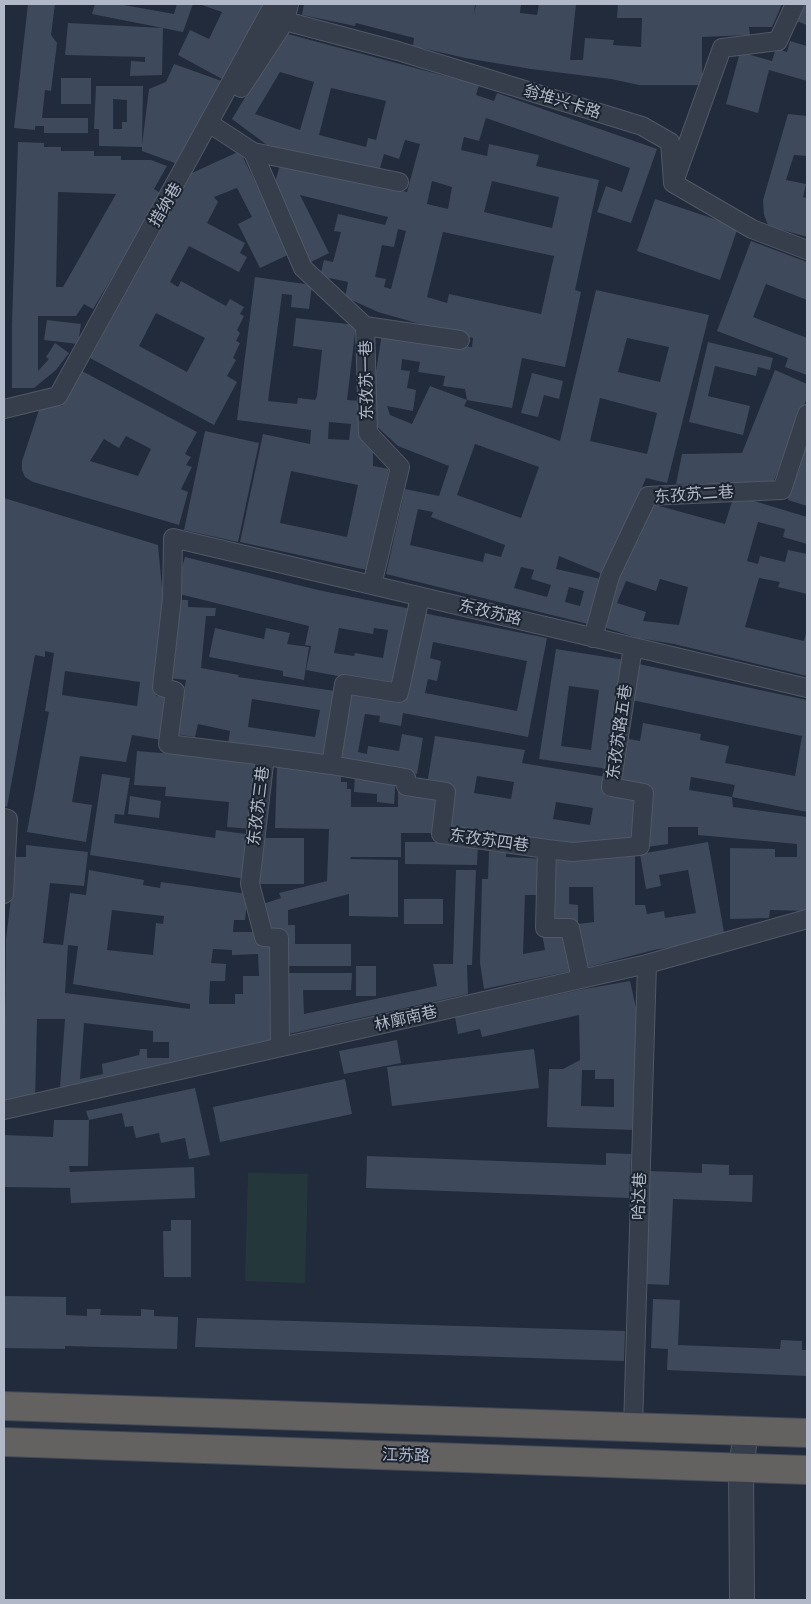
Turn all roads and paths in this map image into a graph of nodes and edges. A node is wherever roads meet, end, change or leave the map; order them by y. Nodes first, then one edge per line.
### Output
1 (274, 4) edge
2 (795, 4) edge
3 (287, 12) edge
4 (215, 127) junction
5 (253, 152) junction
6 (399, 182) dead end
7 (673, 183) junction
8 (807, 250) edge
9 (365, 326) junction
10 (460, 340) dead end
11 (54, 393) dead end
12 (4, 409) edge
13 (807, 414) edge
14 (173, 538) joint
15 (372, 585) junction
16 (420, 597) junction
17 (594, 638) junction
18 (633, 647) junction
19 (807, 688) edge
20 (265, 756) junction
21 (331, 765) junction
22 (4, 818) edge
23 (547, 849) junction
24 (4, 894) edge
25 (807, 920) edge
26 (647, 964) junction
27 (282, 974) dead end
28 (581, 979) junction
29 (280, 1040) junction
30 (4, 1110) edge
31 (4, 1406) edge
32 (633, 1428) junction
33 (746, 1431) junction
34 (807, 1433) edge
35 (4, 1442) edge
36 (741, 1469) junction
37 (807, 1470) edge
38 (742, 1600) edge

1 - 12 street
2 - 7 street
3 - 4 street, 措纳巷
3 - 7 street, 翁堆兴卡路
4 - 5 street
4 - 11 street, 措纳巷
5 - 6 street
5 - 9 street, 东孜苏一巷
7 - 8 street
9 - 10 street
9 - 15 street, 东孜苏一巷
13 - 17 street, 东孜苏二巷
14 - 15 street, 东孜苏路
14 - 20 street, 东孜苏三巷
15 - 16 street, 东孜苏路
16 - 17 street, 东孜苏路
16 - 21 street
17 - 18 street, 东孜苏路
18 - 19 street, 东孜苏路
18 - 23 street, 东孜苏路五巷
20 - 21 street, 东孜苏四巷
20 - 29 street, 东孜苏三巷
21 - 23 street, 东孜苏四巷
22 - 24 street
23 - 28 street, 东孜苏四巷
25 - 26 street, 林廓南巷
26 - 28 street, 林廓南巷
26 - 32 street, 哈达巷
27 - 29 street
28 - 29 street, 林廓南巷
29 - 30 street, 林廓南巷
31 - 32 highway
32 - 33 highway
33 - 34 highway
33 - 36 street
35 - 36 highway, 江苏路
36 - 37 highway, 江苏路
36 - 38 street

